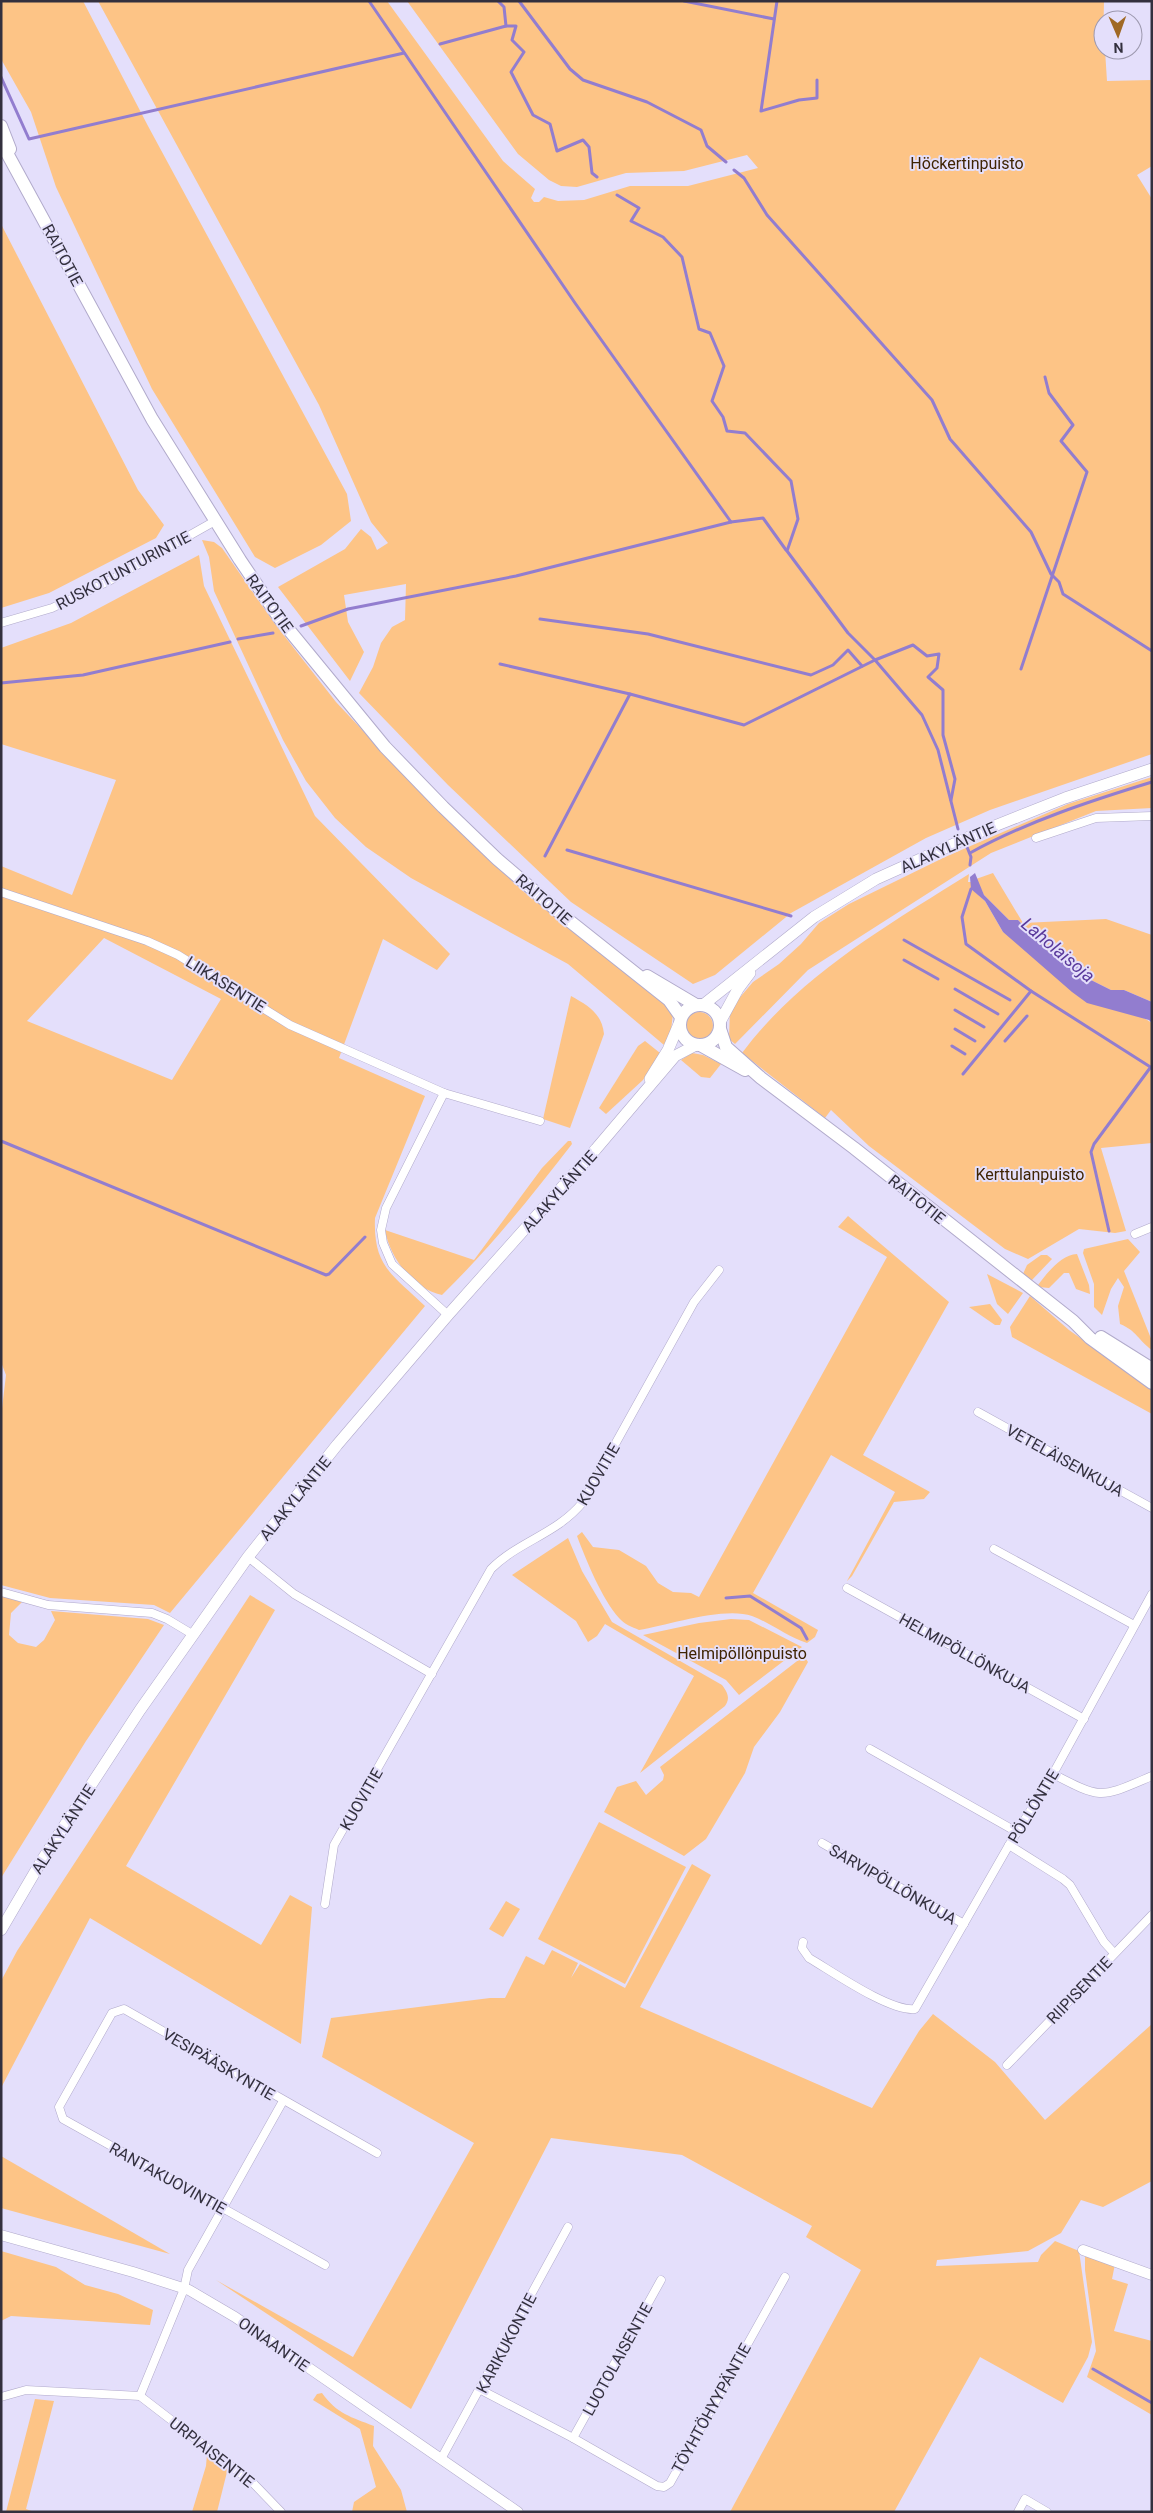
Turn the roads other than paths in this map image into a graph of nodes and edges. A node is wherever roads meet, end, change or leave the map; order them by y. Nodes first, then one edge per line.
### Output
1 (1, 126) edge
2 (1, 142) edge
3 (18, 173) junction
4 (215, 521) junction
5 (1, 623) edge
6 (1152, 768) edge
7 (1152, 816) edge
8 (1036, 838) dead end
9 (1, 892) edge
10 (616, 958) junction
11 (762, 958) junction
12 (700, 1005) junction
13 (680, 1021) junction
14 (720, 1026) junction
15 (699, 1045) junction
16 (761, 1078) junction
17 (444, 1092) junction
18 (636, 1102) junction
19 (540, 1121) dead end
20 (1152, 1227) edge
21 (1135, 1234) dead end
22 (719, 1270) dead end
23 (448, 1315) junction
24 (1073, 1321) junction
25 (1152, 1369) edge
26 (1152, 1383) edge
27 (978, 1412) dead end
28 (1152, 1508) edge
29 (994, 1549) dead end
30 (248, 1557) junction
31 (847, 1588) dead end
32 (1, 1592) edge
33 (1152, 1594) edge
34 (1134, 1625) junction
35 (192, 1634) junction
36 (432, 1674) junction
37 (1084, 1719) junction
38 (870, 1749) dead end
39 (1053, 1774) junction
40 (1152, 1776) edge
41 (1017, 1832) junction
42 (822, 1843) dead end
43 (1009, 1844) junction
44 (324, 1904) dead end
45 (1152, 1915) edge
46 (964, 1924) junction
47 (1, 1930) edge
48 (803, 1942) dead end
49 (1114, 1953) junction
50 (82, 2065) joint
51 (1007, 2065) dead end
52 (283, 2101) junction
53 (377, 2153) dead end
54 (223, 2209) junction
55 (568, 2227) dead end
56 (1, 2235) edge
57 (1084, 2250) dead end
58 (325, 2265) dead end
59 (1152, 2274) edge
60 (785, 2277) dead end
61 (661, 2280) dead end
62 (184, 2288) junction
63 (481, 2390) junction
64 (140, 2396) junction
65 (1, 2398) edge
66 (573, 2438) junction
67 (441, 2459) junction
68 (281, 2512) edge
69 (518, 2512) edge
70 (1018, 2512) edge
71 (1047, 2512) edge

1 - 3 main road, RAITOTIE
2 - 3 main road, RAITOTIE
3 - 4 main road, RAITOTIE
4 - 5 street, RUSKOTUNTURINTIE
4 - 10 main road, RAITOTIE
6 - 11 main road, ALAKYLÄNTIE
7 - 8 street
9 - 17 street, LIIKASENTIE
10 - 12 main road, RAITOTIE
10 - 13 main road, RAITOTIE
11 - 12 main road, ALAKYLÄNTIE
11 - 14 main road, ALAKYLÄNTIE
12 - 13 main road
12 - 14 main road
13 - 15 main road
13 - 18 main road, ALAKYLÄNTIE
14 - 15 main road
14 - 16 main road, RAITOTIE
15 - 16 main road, RAITOTIE
15 - 18 main road, ALAKYLÄNTIE
16 - 24 main road, RAITOTIE
17 - 19 street, LIIKASENTIE
17 - 23 street
18 - 23 main road, ALAKYLÄNTIE
20 - 21 street
22 - 36 street, KUOVITIE
23 - 30 main road, ALAKYLÄNTIE
24 - 25 main road, RAITOTIE
24 - 26 main road, RAITOTIE
27 - 28 street, VETELÄISENKUJA
29 - 34 street
30 - 35 main road, ALAKYLÄNTIE
30 - 36 street
31 - 37 street, HELMIPÖLLÖNKUJA
32 - 35 street
33 - 34 street, PÖLLÖNTIE
34 - 37 street, PÖLLÖNTIE
35 - 47 main road, ALAKYLÄNTIE
36 - 44 street, KUOVITIE
37 - 39 street, PÖLLÖNTIE
38 - 41 street
39 - 40 street
39 - 41 street, PÖLLÖNTIE
41 - 43 street, PÖLLÖNTIE
42 - 46 street, SARVIPÖLLÖNKUJA
43 - 46 street, PÖLLÖNTIE
43 - 49 street
45 - 49 street, RIIPISENTIE
46 - 48 street, PÖLLÖNTIE
49 - 51 street, RIIPISENTIE
50 - 52 street, VESIPÄÄSKYNTIE
50 - 54 street, RANTAKUOVINTIE
52 - 53 street, VESIPÄÄSKYNTIE
52 - 54 street
54 - 58 street, RANTAKUOVINTIE
54 - 62 street
55 - 63 street, KARIKUKONTIE
56 - 62 street, OINAANTIE
57 - 59 street
60 - 66 street, TÖYHTÖHYYPÄNTIE
61 - 66 street, LUOTOLAISENTIE
62 - 64 street
62 - 67 street, OINAANTIE
63 - 66 street, TÖYHTÖHYYPÄNTIE
63 - 67 street, KARIKUKONTIE
64 - 65 street
64 - 68 street, URPIAISENTIE
67 - 69 street, OINAANTIE
70 - 71 street

